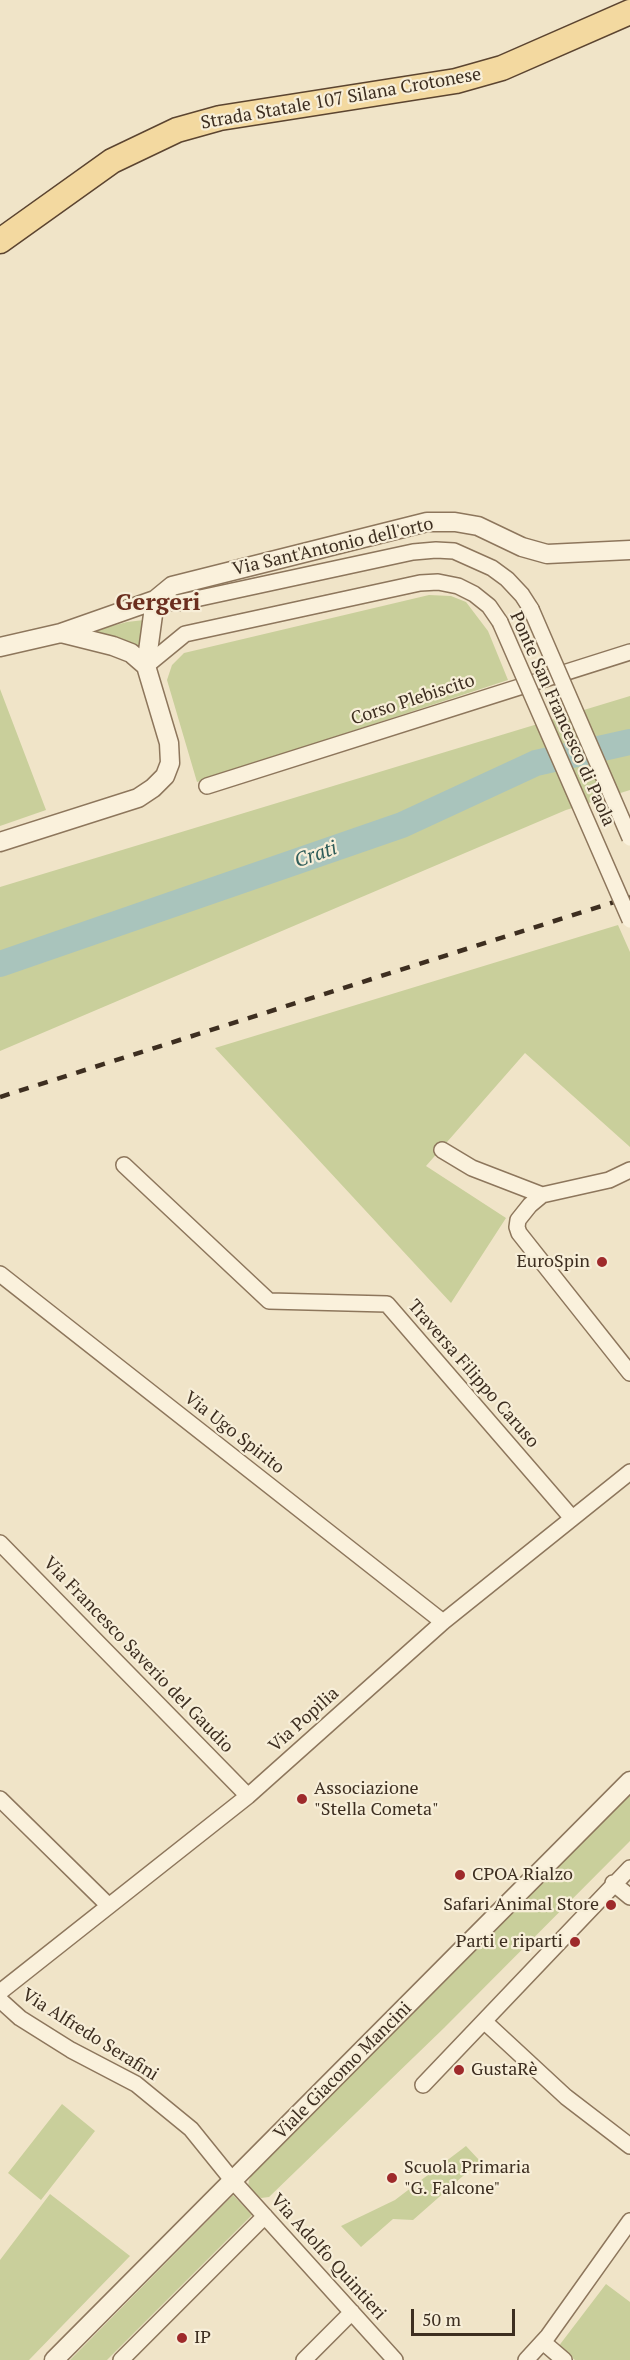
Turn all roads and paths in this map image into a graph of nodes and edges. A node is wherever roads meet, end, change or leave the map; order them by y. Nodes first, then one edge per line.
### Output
1 (630, 12) edge
2 (0, 241) edge
3 (630, 550) edge
4 (155, 600) junction
5 (61, 633) junction
6 (0, 647) edge
7 (630, 652) edge
8 (146, 666) junction
9 (207, 786) dead end
10 (630, 838) edge
11 (0, 842) edge
12 (630, 920) edge
13 (442, 1150) dead end
14 (124, 1165) dead end
15 (630, 1170) edge
16 (542, 1195) junction
17 (0, 1274) edge
18 (630, 1373) edge
19 (630, 1472) edge
20 (573, 1518) junction
21 (0, 1543) edge
22 (443, 1623) junction
23 (630, 1781) edge
24 (248, 1796) junction
25 (0, 1799) edge
26 (630, 1868) edge
27 (613, 1883) junction
28 (630, 1897) edge
29 (109, 1906) junction
30 (0, 1992) edge
31 (0, 2000) edge
32 (485, 2022) junction
33 (423, 2085) dead end
34 (630, 2146) edge
35 (233, 2181) junction
36 (265, 2216) junction
37 (630, 2221) edge
38 (352, 2312) junction
39 (543, 2342) junction
40 (54, 2360) edge
41 (121, 2360) edge
42 (304, 2360) edge
43 (395, 2360) edge
44 (526, 2360) edge
45 (564, 2360) edge

1 - 2 main road, Strada Statale 107 Silana Crotonese
3 - 4 street, Via Sant'Antonio dell'orto
4 - 5 street, Via Sant'Antonio dell'orto
4 - 8 street
4 - 10 street, Ponte San Francesco di Paola, bridge
5 - 6 street, Via Sant'Antonio dell'orto
5 - 8 street
7 - 9 street, Corso Plebiscito
8 - 11 street
8 - 12 street, Ponte San Francesco di Paola, bridge
13 - 16 street
14 - 20 street, Traversa Filippo Caruso
15 - 16 street
16 - 18 street
17 - 22 street, Via Ugo Spirito
19 - 20 street, Via Popilia
20 - 22 street, Via Popilia
21 - 24 street, Via Francesco Saverio del Gaudio
22 - 24 street, Via Popilia
23 - 35 street, Viale Giacomo Mancini
24 - 29 street, Via Popilia
25 - 29 street
26 - 27 street
27 - 28 street
27 - 32 street
29 - 30 street, Via Popilia
31 - 35 street, Via Alfredo Serafini
32 - 33 street
32 - 34 street
35 - 36 street, Via Adolfo Quintieri
35 - 40 street, Viale Giacomo Mancini
36 - 38 street, Via Adolfo Quintieri
36 - 41 street
37 - 39 street
38 - 42 street
38 - 43 street, Via Adolfo Quintieri
39 - 44 street
39 - 45 street

